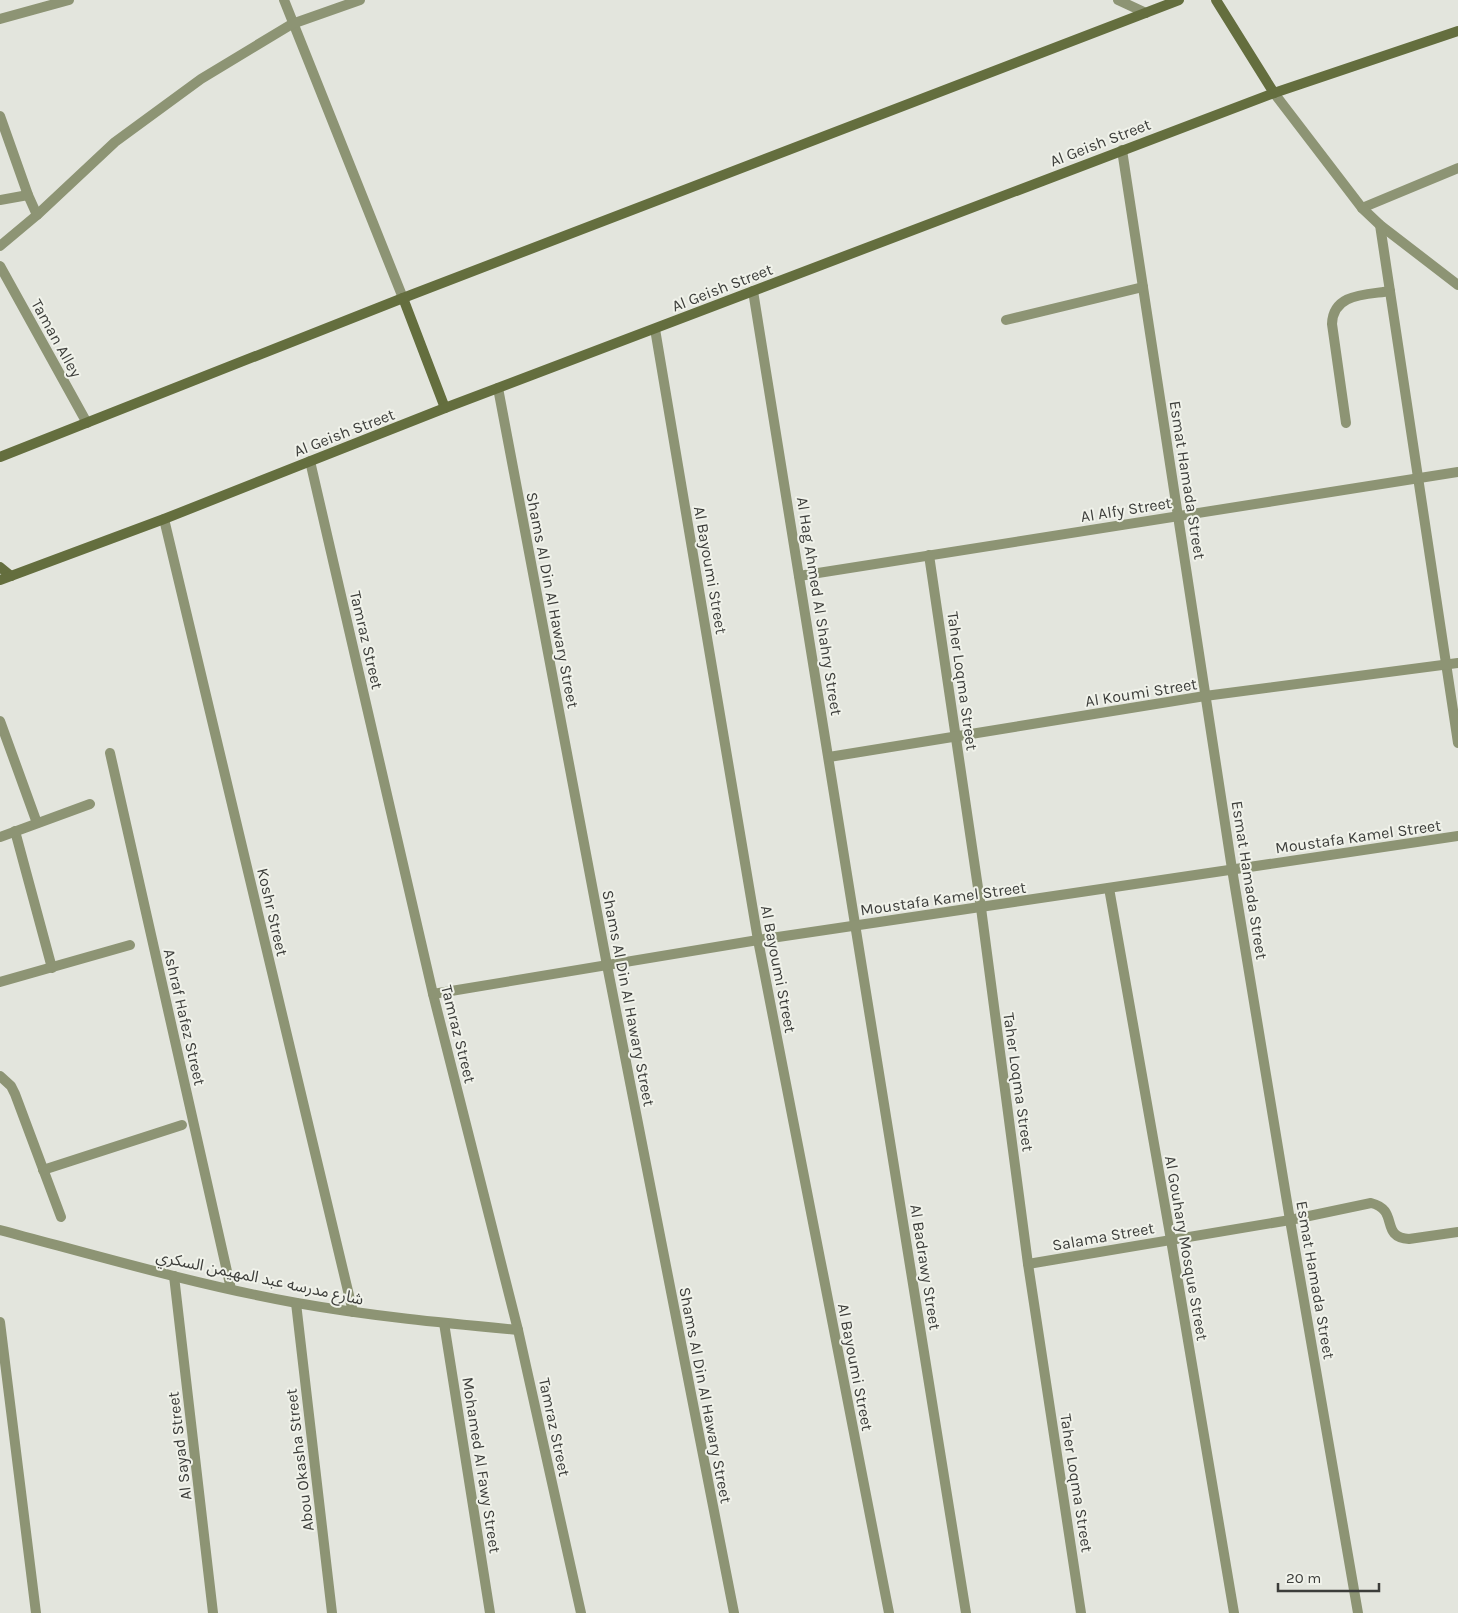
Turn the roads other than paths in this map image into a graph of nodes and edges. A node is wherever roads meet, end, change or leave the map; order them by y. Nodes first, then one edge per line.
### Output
1 (70, 0) edge
2 (284, 0) edge
3 (360, 0) edge
4 (1118, 0) edge
5 (1179, 0) edge
6 (1216, 0) edge
7 (1146, 13) junction
8 (0, 19) edge
9 (292, 24) junction
10 (1458, 31) edge
11 (1274, 93) junction
12 (0, 116) edge
13 (1122, 150) junction
14 (1458, 168) edge
15 (28, 195) junction
16 (0, 200) edge
17 (1362, 208) junction
18 (37, 215) junction
19 (1380, 224) junction
20 (0, 246) edge
21 (0, 266) edge
22 (1458, 285) edge
23 (1143, 287) junction
24 (753, 291) junction
25 (1390, 291) junction
26 (403, 298) junction
27 (1006, 320) dead end
28 (655, 328) junction
29 (498, 388) junction
30 (446, 408) junction
31 (87, 423) junction
32 (1346, 423) dead end
33 (0, 457) edge
34 (310, 461) junction
35 (1458, 472) edge
36 (1418, 478) junction
37 (1179, 516) junction
38 (164, 519) junction
39 (929, 555) junction
40 (0, 567) edge
41 (11, 576) junction
42 (800, 576) junction
43 (0, 580) edge
44 (1458, 663) edge
45 (1446, 664) junction
46 (1206, 696) junction
47 (0, 721) edge
48 (956, 737) junction
49 (1458, 743) edge
50 (110, 752) dead end
51 (829, 757) junction
52 (90, 804) dead end
53 (37, 823) junction
54 (15, 831) junction
55 (1458, 836) edge
56 (0, 837) edge
57 (1232, 869) junction
58 (1109, 888) junction
59 (981, 908) junction
60 (857, 926) junction
61 (758, 940) junction
62 (130, 945) dead end
63 (607, 965) junction
64 (52, 968) junction
65 (0, 982) edge
66 (433, 994) junction
67 (0, 1076) edge
68 (182, 1125) dead end
69 (43, 1170) junction
70 (61, 1217) dead end
71 (1290, 1220) junction
72 (0, 1230) edge
73 (1458, 1232) edge
74 (1171, 1240) junction
75 (1028, 1264) junction
76 (174, 1276) junction
77 (231, 1289) junction
78 (296, 1303) junction
79 (353, 1312) junction
80 (0, 1322) edge
81 (444, 1323) junction
82 (518, 1330) junction
83 (36, 1613) edge
84 (213, 1613) edge
85 (332, 1613) edge
86 (490, 1613) edge
87 (580, 1613) edge
88 (734, 1613) edge
89 (889, 1613) edge
90 (966, 1613) edge
91 (1081, 1613) edge
92 (1234, 1613) edge
93 (1358, 1613) edge

1 - 8 street
2 - 9 street
3 - 9 street
4 - 7 street
5 - 7 main road
6 - 11 main road
7 - 26 main road
9 - 18 street
9 - 26 street
10 - 11 main road, Al Geish Street
11 - 13 main road, Al Geish Street
11 - 17 street
12 - 15 street
13 - 23 street, Esmat Hamada Street
13 - 24 main road, Al Geish Street
14 - 17 street
15 - 16 street
15 - 18 street
17 - 19 street
18 - 20 street
19 - 22 street
19 - 25 street
21 - 31 street, Taman Alley
23 - 27 street
23 - 37 street, Esmat Hamada Street
24 - 28 main road, Al Geish Street
24 - 42 street, Al Hag Ahmed Al Shahry Street
25 - 32 street
25 - 36 street
26 - 30 main road
26 - 31 main road
28 - 29 main road, Al Geish Street
28 - 61 street, Al Bayoumi Street
29 - 30 main road, Al Geish Street
29 - 63 street, Shams Al Din Al Hawary Street
30 - 34 main road, Al Geish Street
31 - 33 main road
34 - 38 main road, Al Geish Street
34 - 66 street, Tamraz Street
35 - 36 street, Al Alfy Street
36 - 37 street, Al Alfy Street
36 - 45 street
37 - 39 street, Al Alfy Street
37 - 46 street, Esmat Hamada Street
38 - 41 main road, Al Geish Street
38 - 79 street, Koshr Street
39 - 42 street, Al Alfy Street
39 - 48 street, Taher Loqma Street
40 - 41 main road
41 - 43 main road, Al Geish Street
42 - 51 street, Al Hag Ahmed Al Shahry Street
44 - 45 street, Al Koumi Street
45 - 46 street, Al Koumi Street
45 - 49 street
46 - 48 street, Al Koumi Street
46 - 57 street, Esmat Hamada Street
47 - 53 street
48 - 51 street, Al Koumi Street
48 - 59 street, Taher Loqma Street
50 - 77 street, Ashraf Hafez Street
51 - 60 street, Al Hag Ahmed Al Shahry Street
52 - 53 street
53 - 54 street
54 - 56 street
54 - 64 street
55 - 57 street, Moustafa Kamel Street
57 - 58 street, Moustafa Kamel Street
57 - 71 street, Esmat Hamada Street
58 - 59 street, Moustafa Kamel Street
58 - 74 street, Al Gouhary Mosque Street
59 - 60 street, Moustafa Kamel Street
59 - 75 street, Taher Loqma Street
60 - 61 street, Moustafa Kamel Street
60 - 90 street, Al Badrawy Street
61 - 63 street, Moustafa Kamel Street
61 - 89 street, Al Bayoumi Street
62 - 64 street
63 - 66 street, Moustafa Kamel Street
63 - 88 street, Shams Al Din Al Hawary Street
64 - 65 street
66 - 82 street, Tamraz Street
67 - 69 street
68 - 69 street
69 - 70 street
71 - 73 street, Salama Street
71 - 74 street, Salama Street
71 - 93 street, Esmat Hamada Street
72 - 76 street, شارع مدرسه عبد المهيمن السكري
74 - 75 street, Salama Street
74 - 92 street, Al Gouhary Mosque Street
75 - 91 street, Taher Loqma Street
76 - 77 street, شارع مدرسه عبد المهيمن السكري
76 - 84 street, Al Sayad Street
77 - 78 street, شارع مدرسه عبد المهيمن السكري
78 - 79 street, شارع مدرسه عبد المهيمن السكري
78 - 85 street, Abou Okasha Street
79 - 81 street, شارع مدرسه عبد المهيمن السكري
80 - 83 street
81 - 82 street, شارع مدرسه عبد المهيمن السكري
81 - 86 street, Mohamed Al Fawy Street
82 - 87 street, Tamraz Street

